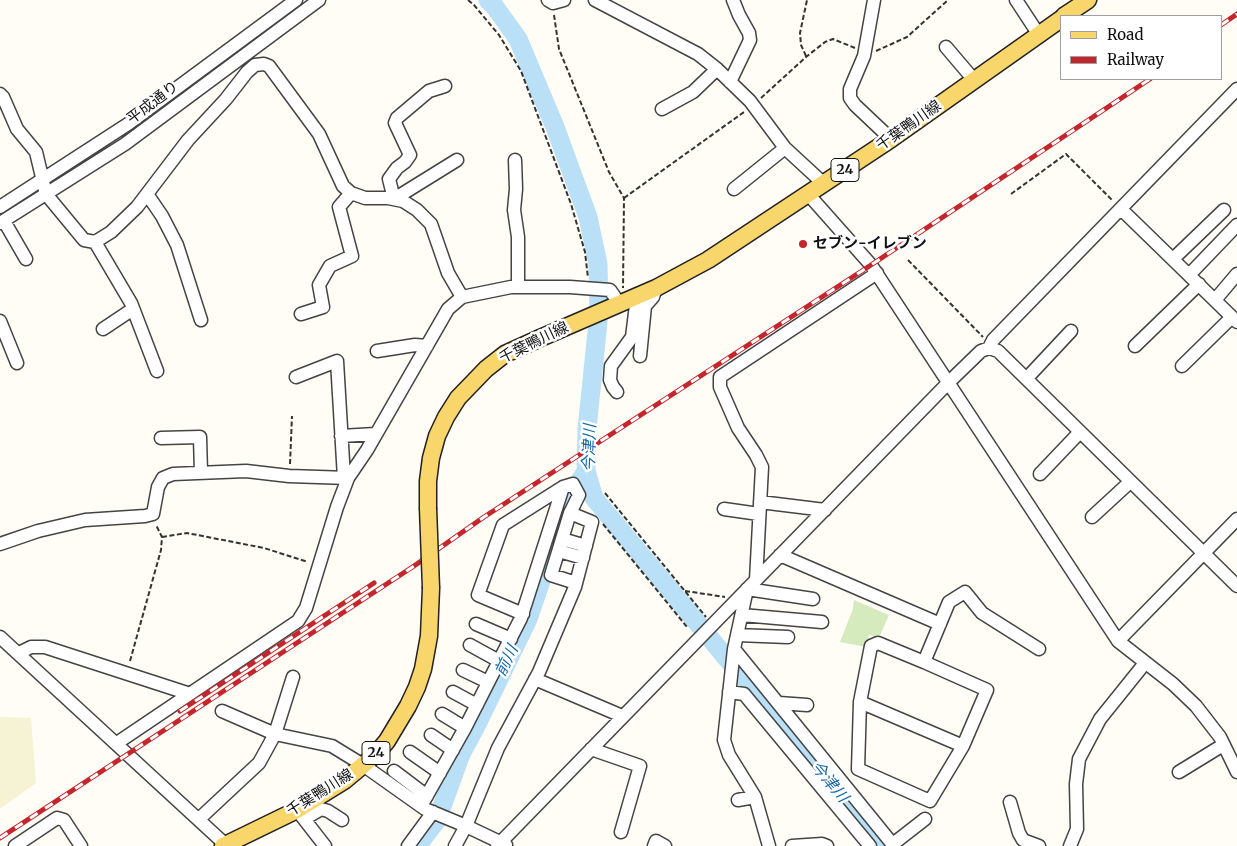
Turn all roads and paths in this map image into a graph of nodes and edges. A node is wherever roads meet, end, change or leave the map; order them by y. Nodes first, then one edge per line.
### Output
1 (296, 0) edge
2 (319, 0) edge
3 (468, 0) edge
4 (595, 0) edge
5 (733, 0) edge
6 (807, 0) edge
7 (874, 0) edge
8 (948, 0) edge
9 (1016, 0) edge
10 (1088, 0) edge
11 (555, 1) edge
12 (614, 4) edge
13 (1066, 15) edge
14 (1060, 20) edge
15 (1039, 35) junction
16 (240, 41) junction
17 (946, 47) dead end
18 (864, 52) junction
19 (249, 53) junction
20 (806, 56) junction
21 (258, 65) junction
22 (717, 70) junction
23 (974, 80) junction
24 (730, 82) junction
25 (445, 86) dead end
26 (1237, 89) edge
27 (0, 94) edge
28 (754, 105) junction
29 (662, 109) dead end
30 (891, 139) junction
31 (785, 148) junction
32 (457, 160) dead end
33 (514, 160) dead end
34 (43, 180) junction
35 (824, 184) junction
36 (734, 189) dead end
37 (351, 193) junction
38 (46, 194) junction
39 (147, 194) junction
40 (808, 194) junction
41 (1011, 194) dead end
42 (624, 198) junction
43 (394, 199) junction
44 (0, 207) edge
45 (1121, 208) junction
46 (1224, 210) dead end
47 (2, 222) edge
48 (1237, 225) edge
49 (95, 242) junction
50 (26, 259) dead end
51 (1173, 259) junction
52 (908, 260) dead end
53 (877, 273) junction
54 (1237, 274) edge
55 (1190, 275) junction
56 (1199, 284) junction
57 (518, 287) junction
58 (589, 288) junction
59 (656, 288) junction
60 (462, 297) junction
61 (614, 297) junction
62 (637, 297) junction
63 (1215, 300) junction
64 (133, 309) junction
65 (301, 314) dead end
66 (1234, 319) edge
67 (201, 320) dead end
68 (0, 321) edge
69 (103, 329) dead end
70 (1071, 331) dead end
71 (427, 346) junction
72 (1135, 346) dead end
73 (989, 348) junction
74 (377, 351) dead end
75 (640, 356) dead end
76 (16, 363) dead end
77 (1182, 366) dead end
78 (157, 371) dead end
79 (296, 377) dead end
80 (1027, 378) junction
81 (950, 382) junction
82 (617, 392) dead end
83 (292, 416) dead end
84 (1080, 432) junction
85 (375, 434) junction
86 (342, 436) junction
87 (161, 438) dead end
88 (201, 473) junction
89 (1040, 474) dead end
90 (289, 476) junction
91 (346, 478) junction
92 (1130, 482) junction
93 (564, 487) junction
94 (605, 493) dead end
95 (760, 508) junction
96 (724, 509) dead end
97 (825, 510) junction
98 (570, 513) junction
99 (150, 515) junction
100 (597, 517) dead end
101 (1092, 517) dead end
102 (1237, 519) edge
103 (162, 537) junction
104 (0, 544) edge
105 (560, 545) junction
106 (584, 552) junction
107 (1203, 553) junction
108 (780, 555) junction
109 (319, 565) junction
110 (576, 583) junction
111 (751, 584) junction
112 (1237, 586) edge
113 (684, 591) junction
114 (737, 599) junction
115 (813, 599) dead end
116 (522, 614) junction
117 (742, 615) junction
118 (822, 622) dead end
119 (476, 624) dead end
120 (712, 624) junction
121 (940, 624) junction
122 (687, 628) dead end
123 (738, 635) junction
124 (0, 637) edge
125 (788, 637) dead end
126 (511, 639) junction
127 (1118, 641) junction
128 (470, 645) dead end
129 (734, 649) junction
130 (1039, 649) dead end
131 (19, 653) junction
132 (499, 661) junction
133 (924, 662) junction
134 (1145, 664) junction
135 (463, 670) dead end
136 (126, 673) junction
137 (292, 676) dead end
138 (536, 678) junction
139 (488, 682) junction
140 (452, 692) dead end
141 (729, 692) junction
142 (190, 694) junction
143 (860, 702) junction
144 (779, 703) junction
145 (477, 705) junction
146 (807, 705) dead end
147 (222, 711) dead end
148 (442, 714) dead end
149 (622, 716) junction
150 (465, 728) junction
151 (275, 734) junction
152 (431, 735) dead end
153 (117, 743) junction
154 (1223, 745) junction
155 (964, 746) junction
156 (591, 749) junction
157 (453, 750) junction
158 (410, 752) dead end
159 (363, 765) junction
160 (394, 771) dead end
161 (1179, 772) dead end
162 (1237, 772) edge
163 (440, 773) junction
164 (755, 798) junction
165 (738, 800) dead end
166 (1010, 802) dead end
167 (427, 805) junction
168 (300, 814) junction
169 (925, 819) dead end
170 (199, 820) junction
171 (342, 820) dead end
172 (466, 826) junction
173 (621, 832) dead end
174 (225, 845) edge
175 (502, 845) edge
176 (893, 845) edge
177 (15, 846) edge
178 (81, 846) edge
179 (325, 846) edge
180 (408, 846) edge
181 (455, 846) edge
182 (654, 846) edge
183 (666, 846) edge
184 (768, 846) edge
185 (792, 846) edge
186 (827, 846) edge
187 (870, 846) edge
188 (1039, 846) edge
189 (1070, 846) edge

1 - 16 street, 平成通り
2 - 19 street, 平成通り
3 - 58 path
4 - 12 street
5 - 24 street
6 - 20 path
7 - 18 street
8 - 18 path
9 - 15 street
10 - 13 main road
11 - 42 path
12 - 22 street
14 - 15 main road, 千葉鴨川線 / 24
15 - 23 main road, 千葉鴨川線 / 24
16 - 19 street
16 - 34 street, 平成通り
17 - 23 street
18 - 20 path
18 - 30 street
19 - 21 street
19 - 38 street, 平成通り
20 - 28 path
21 - 37 street
21 - 39 street
22 - 24 street
22 - 29 street
23 - 30 main road, 千葉鴨川線 / 24
24 - 28 street
25 - 43 street
26 - 45 street
27 - 34 street
28 - 31 street
28 - 42 path
30 - 35 main road, 千葉鴨川線 / 24
31 - 35 street
31 - 36 street
32 - 43 street
33 - 57 street
34 - 38 street
34 - 44 street, 平成通り
35 - 40 main road, 千葉鴨川線 / 24
37 - 43 street
37 - 65 street
38 - 47 street, 平成通り
38 - 49 street
39 - 49 street
39 - 67 street
40 - 53 street
40 - 59 main road, 千葉鴨川線 / 24
41 - 45 path
42 - 61 path
43 - 60 street
45 - 51 street
45 - 73 street
46 - 51 street
47 - 50 street
48 - 55 street
49 - 64 street
51 - 55 street
52 - 73 path
53 - 81 street
53 - 95 street
54 - 63 street
55 - 56 street
56 - 63 street
56 - 72 street
57 - 58 street
57 - 60 street
58 - 61 street
59 - 62 main road, 千葉鴨川線 / 24
59 - 75 street
60 - 71 street
61 - 62 main road, 千葉鴨川線 / 24
61 - 159 main road, 千葉鴨川線 / 24, bridge
62 - 82 street
63 - 66 street
64 - 69 street
64 - 78 street
66 - 77 street
68 - 76 street
70 - 80 street
71 - 74 street
71 - 85 street
73 - 80 street
73 - 81 street
79 - 86 street
80 - 84 street
81 - 97 street
81 - 127 street
83 - 90 path
84 - 89 street
84 - 92 street
85 - 86 street
85 - 91 street
86 - 91 street
87 - 88 street
88 - 90 street
88 - 99 street
90 - 91 street
91 - 109 street
92 - 101 street
92 - 107 street
93 - 98 street
93 - 116 street
93 - 116 street
94 - 113 path
95 - 96 street
95 - 97 street
95 - 111 street
97 - 108 street
98 - 105 street
98 - 106 street
99 - 103 path
99 - 104 street
100 - 122 path
102 - 107 street
103 - 109 path
103 - 136 path
105 - 106 street
105 - 110 street
106 - 110 street
107 - 112 street
107 - 127 street
108 - 111 street
108 - 121 street
109 - 142 street
110 - 138 street
111 - 114 street
111 - 115 street
111 - 117 street
113 - 114 path
113 - 120 path
114 - 120 street
116 - 126 street
117 - 118 street
117 - 123 street
119 - 126 street
120 - 149 street
121 - 130 street
121 - 133 street
123 - 125 street
123 - 129 street
124 - 131 street
126 - 132 street
127 - 134 street
128 - 132 street
129 - 141 street
129 - 144 street
131 - 136 street
131 - 153 street
132 - 139 street
133 - 143 street
133 - 155 street
134 - 154 street
134 - 189 street
135 - 139 street
136 - 142 street
137 - 151 street
138 - 149 street
138 - 172 street
139 - 145 street
140 - 145 street
141 - 164 street
141 - 187 street
142 - 153 street
143 - 155 street
143 - 155 street
144 - 146 street
144 - 176 street
145 - 150 street
147 - 151 street
148 - 150 street
149 - 156 street
150 - 157 street
151 - 159 street
151 - 170 street
152 - 157 street
153 - 170 street
154 - 161 street
154 - 162 street
156 - 173 street
156 - 175 street
157 - 163 street
158 - 163 street
159 - 167 street
159 - 168 main road, 千葉鴨川線 / 24
160 - 167 street
163 - 167 street
164 - 165 street
164 - 184 street
166 - 188 street
167 - 172 street
167 - 180 street
168 - 171 street
168 - 174 main road, 千葉鴨川線 / 24
168 - 179 street
169 - 176 street
170 - 174 street
172 - 175 street
172 - 181 street
177 - 178 street
182 - 183 street
185 - 186 street

